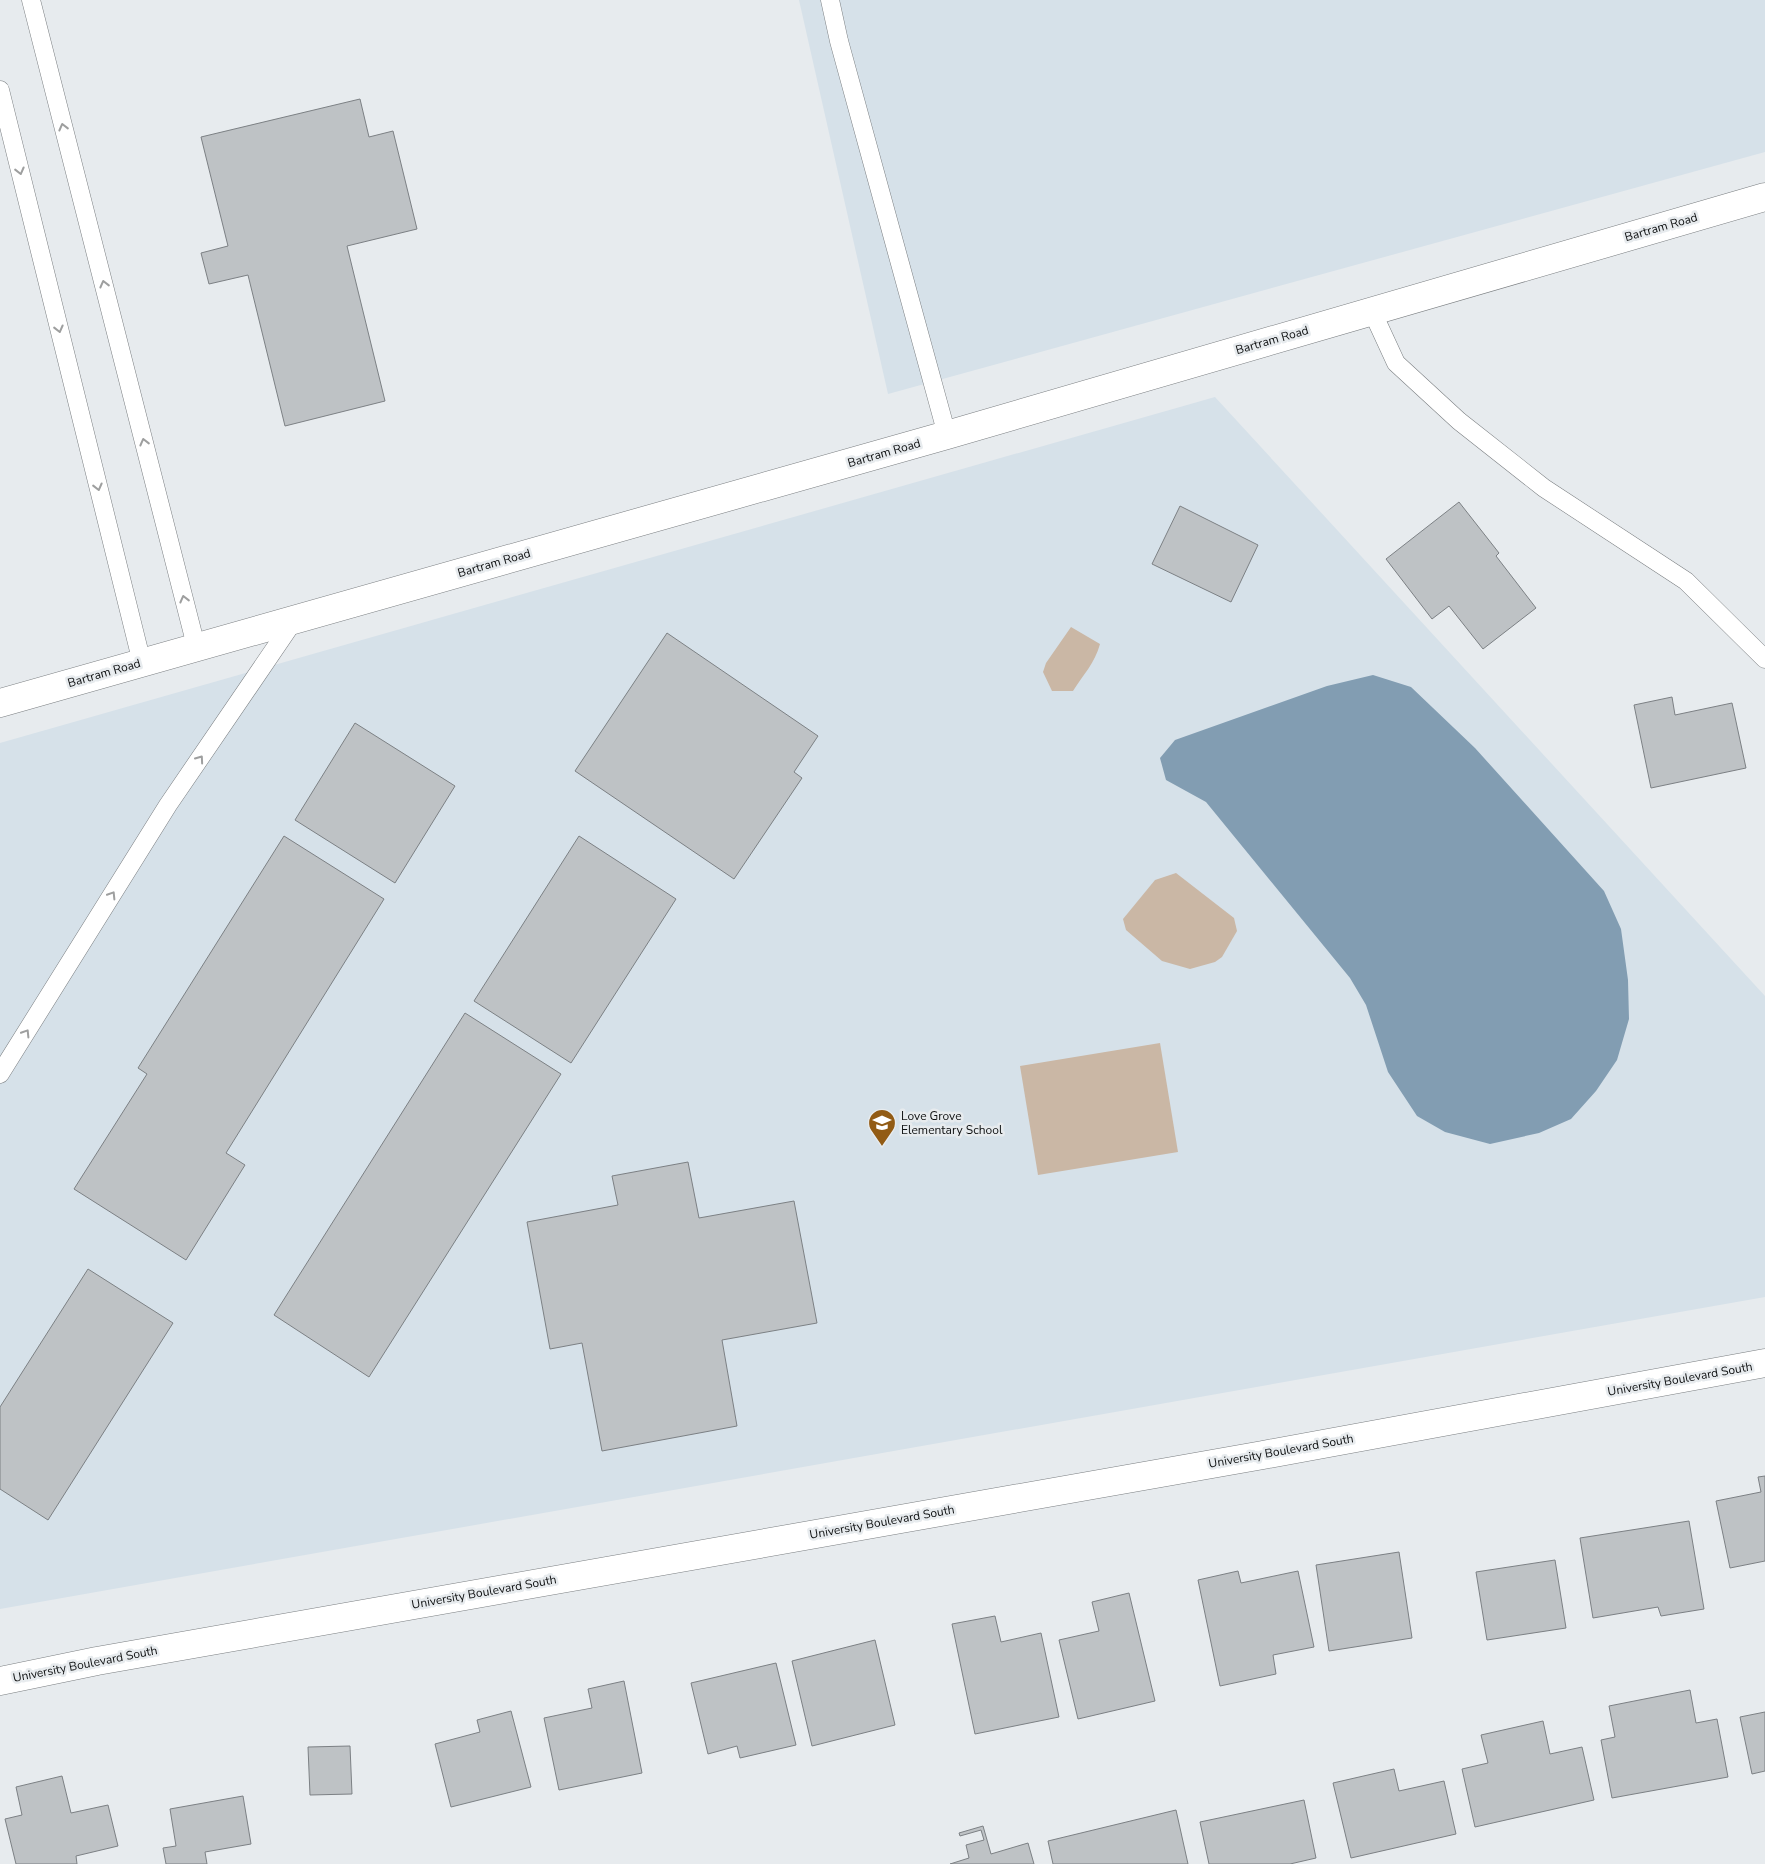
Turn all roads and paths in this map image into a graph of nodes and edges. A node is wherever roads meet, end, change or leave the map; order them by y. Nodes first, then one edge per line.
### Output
1 (31, 0) edge
2 (830, 0) edge
3 (0, 90) edge
4 (1765, 197) edge
5 (1372, 311) junction
6 (947, 436) junction
7 (295, 619) junction
8 (196, 646) junction
9 (1765, 659) edge
10 (142, 663) junction
11 (0, 703) edge
12 (0, 1074) edge
13 (1765, 1363) edge
14 (0, 1680) edge

8 -> 1 lane
2 - 6 lane
3 -> 10 lane
4 - 5 street, Bartram Road
5 - 6 street, Bartram Road
5 - 9 lane
6 - 7 street, Bartram Road
7 - 8 street, Bartram Road
12 -> 7 lane
8 - 10 street, Bartram Road
10 - 11 street, Bartram Road
13 - 14 street, University Boulevard South

